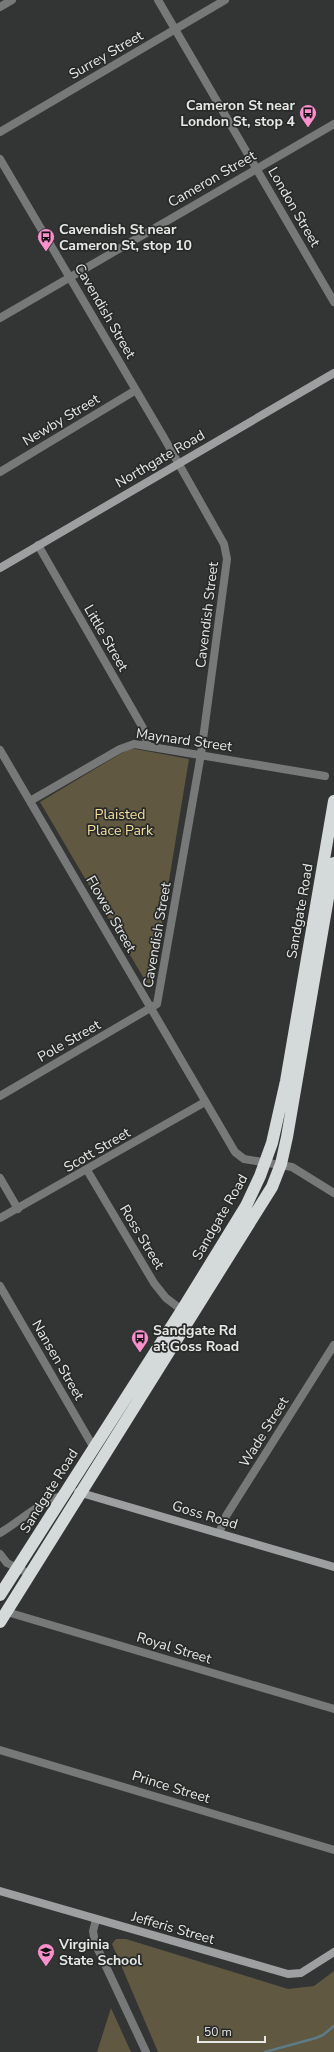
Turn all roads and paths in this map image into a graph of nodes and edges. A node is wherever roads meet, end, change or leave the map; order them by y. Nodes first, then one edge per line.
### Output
1 (12, 0) edge
2 (158, 0) edge
3 (225, 0) edge
4 (0, 8) edge
5 (176, 29) junction
6 (334, 124) edge
7 (0, 132) edge
8 (0, 159) edge
9 (256, 169) junction
10 (70, 277) junction
11 (334, 302) edge
12 (0, 318) edge
13 (334, 373) edge
14 (136, 390) junction
15 (178, 463) junction
16 (0, 472) edge
17 (38, 545) junction
18 (0, 568) edge
19 (148, 746) junction
20 (0, 750) edge
21 (201, 754) junction
22 (325, 776) dead end
23 (30, 801) junction
24 (334, 801) edge
25 (334, 863) edge
26 (151, 1008) junction
27 (0, 1096) edge
28 (205, 1102) junction
29 (266, 1162) junction
30 (281, 1164) junction
31 (88, 1170) junction
32 (0, 1178) edge
33 (334, 1193) edge
34 (18, 1209) junction
35 (0, 1218) edge
36 (0, 1286) edge
37 (182, 1310) junction
38 (334, 1345) edge
39 (94, 1448) junction
40 (65, 1493) junction
41 (81, 1493) junction
42 (0, 1533) edge
43 (219, 1533) junction
44 (0, 1554) edge
45 (334, 1567) edge
46 (17, 1568) junction
47 (30, 1574) junction
48 (0, 1595) edge
49 (7, 1612) junction
50 (0, 1622) edge
51 (334, 1709) edge
52 (0, 1750) edge
53 (334, 1850) edge
54 (0, 1891) edge
55 (96, 1920) junction
56 (334, 1952) edge
57 (146, 2052) edge

1 - 4 street
2 - 5 street, London Street
3 - 5 street, Surrey Street
5 - 7 street, Surrey Street
5 - 9 street, London Street
6 - 9 street, Cameron Street
8 - 10 street, Cavendish Street
9 - 10 street, Cameron Street
9 - 11 street, London Street
10 - 12 street, Cameron Street
10 - 14 street, Cavendish Street
13 - 15 street, Northgate Road
14 - 15 street, Cavendish Street
14 - 16 street, Newby Street
15 - 17 street, Northgate Road
15 - 21 street, Cavendish Street
17 - 18 street, Northgate Road
17 - 19 street, Little Street
19 - 21 street, Maynard Street
19 - 23 street, Maynard Street
20 - 23 street, Flower Street
21 - 22 street, Maynard Street
21 - 26 street, Cavendish Street
23 - 26 street, Flower Street
24 - 29 highway, Sandgate Road
25 - 30 highway, Sandgate Road
26 - 27 street, Pole Street
26 - 28 street, Flower Street
28 - 29 street, Flower Street
28 - 31 street, Scott Street
29 - 30 street, Flower Street
29 - 37 highway, Sandgate Road
30 - 33 street, Flower Street
30 - 41 highway, Sandgate Road
31 - 34 street, Scott Street
31 - 37 street, Ross Street
32 - 34 street
34 - 35 street, Scott Street
36 - 39 street, Nansen Street
37 - 39 highway, Sandgate Road
38 - 43 street, Wade Street
39 - 40 highway, Sandgate Road
40 - 41 street, Goss Road
40 - 42 street
40 - 46 highway, Sandgate Road
41 - 43 street, Goss Road
41 - 47 highway, Sandgate Road
43 - 45 street, Goss Road
44 - 46 street
46 - 47 street
46 - 48 highway, Sandgate Road
47 - 49 highway, Sandgate Road
49 - 50 highway, Sandgate Road
49 - 51 street, Royal Street
52 - 53 street, Prince Street
54 - 55 street, Jefferis Street
55 - 56 street, Jefferis Street
55 - 57 street

